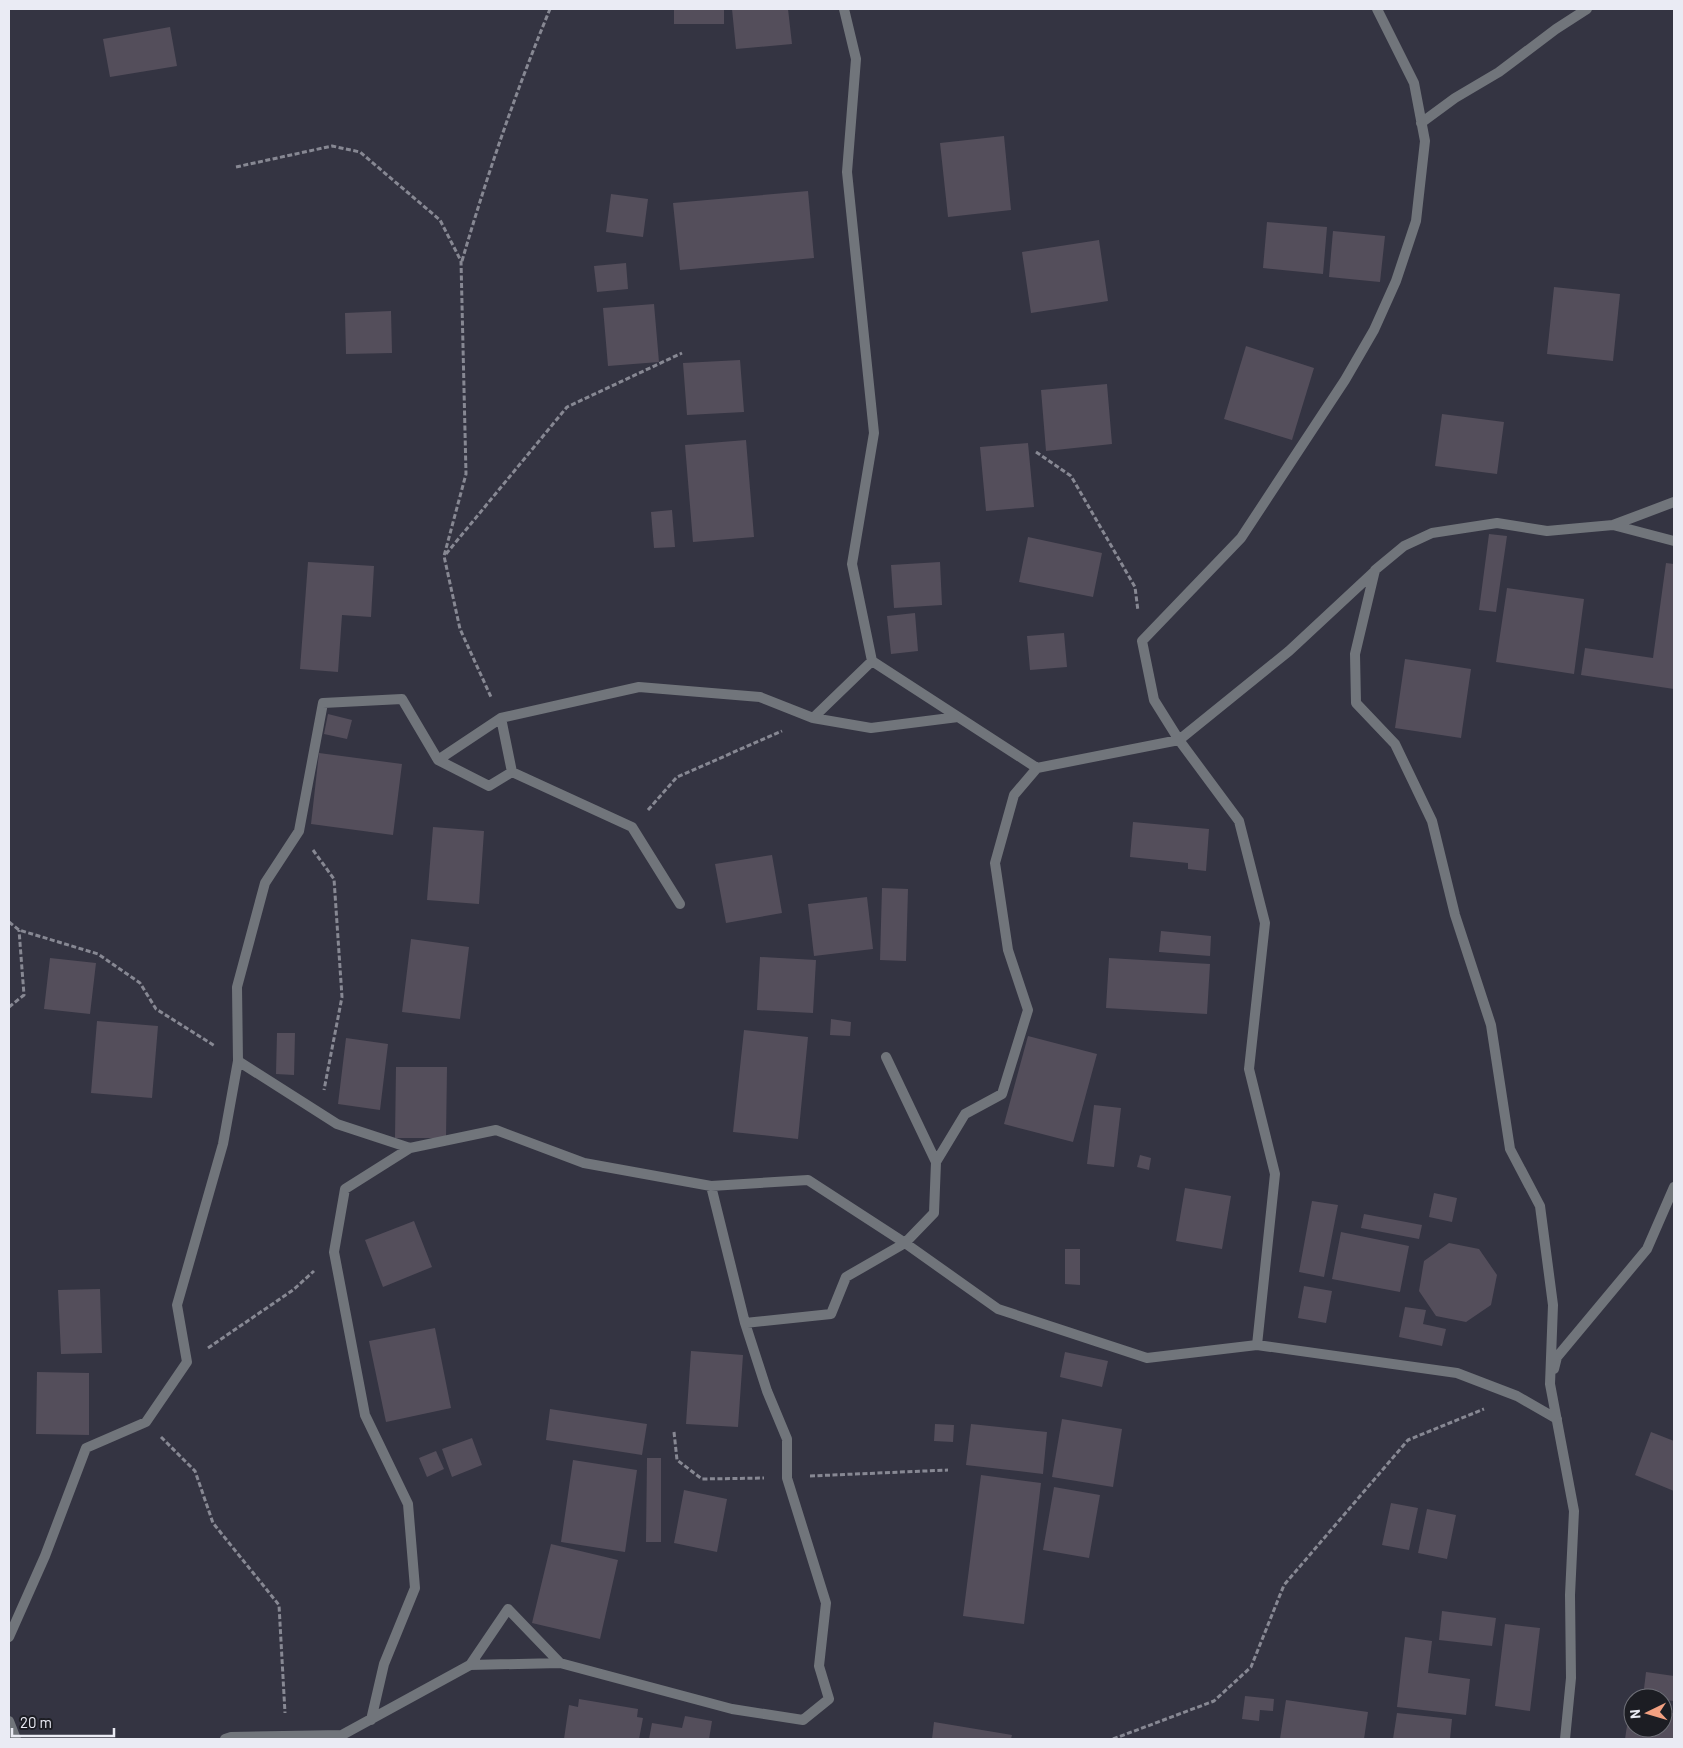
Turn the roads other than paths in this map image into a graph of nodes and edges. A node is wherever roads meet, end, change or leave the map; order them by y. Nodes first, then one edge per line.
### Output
1 (844, 9) edge
2 (1377, 9) edge
3 (1587, 9) edge
4 (1422, 123) junction
5 (1674, 502) edge
6 (1613, 525) junction
7 (1674, 541) edge
8 (1376, 570) junction
9 (872, 661) junction
10 (958, 717) junction
11 (501, 718) junction
12 (813, 718) junction
13 (1179, 740) junction
14 (438, 760) junction
15 (1037, 768) junction
16 (512, 772) junction
17 (680, 904) dead end
18 (886, 1057) dead end
19 (238, 1062) junction
20 (410, 1148) junction
21 (936, 1162) junction
22 (711, 1186) junction
23 (1674, 1187) edge
24 (905, 1242) junction
25 (745, 1323) junction
26 (1257, 1345) junction
27 (1550, 1384) junction
28 (1557, 1419) junction
29 (9, 1637) edge
30 (560, 1663) junction
31 (470, 1665) junction
32 (371, 1720) junction
33 (9, 1721) edge
34 (16, 1739) edge
35 (225, 1739) edge
36 (1565, 1739) edge

1 - 9 street
2 - 4 street
3 - 4 street
4 - 13 street
5 - 6 street
6 - 7 street
6 - 8 street
8 - 13 street
8 - 27 street
9 - 10 street
9 - 12 street
10 - 12 street
10 - 15 street
11 - 12 street
11 - 14 street
11 - 16 street
13 - 15 street
13 - 26 street
14 - 16 street
14 - 19 street
15 - 21 street
16 - 17 street
18 - 21 street
19 - 20 street
19 - 29 street
20 - 22 street
20 - 32 street
21 - 24 street
22 - 24 street
22 - 25 street
23 - 27 street
24 - 25 street
24 - 26 street
25 - 30 street
26 - 28 street
27 - 28 street
28 - 36 street
30 - 31 street
30 - 31 street
31 - 32 street
32 - 35 street
33 - 34 street

